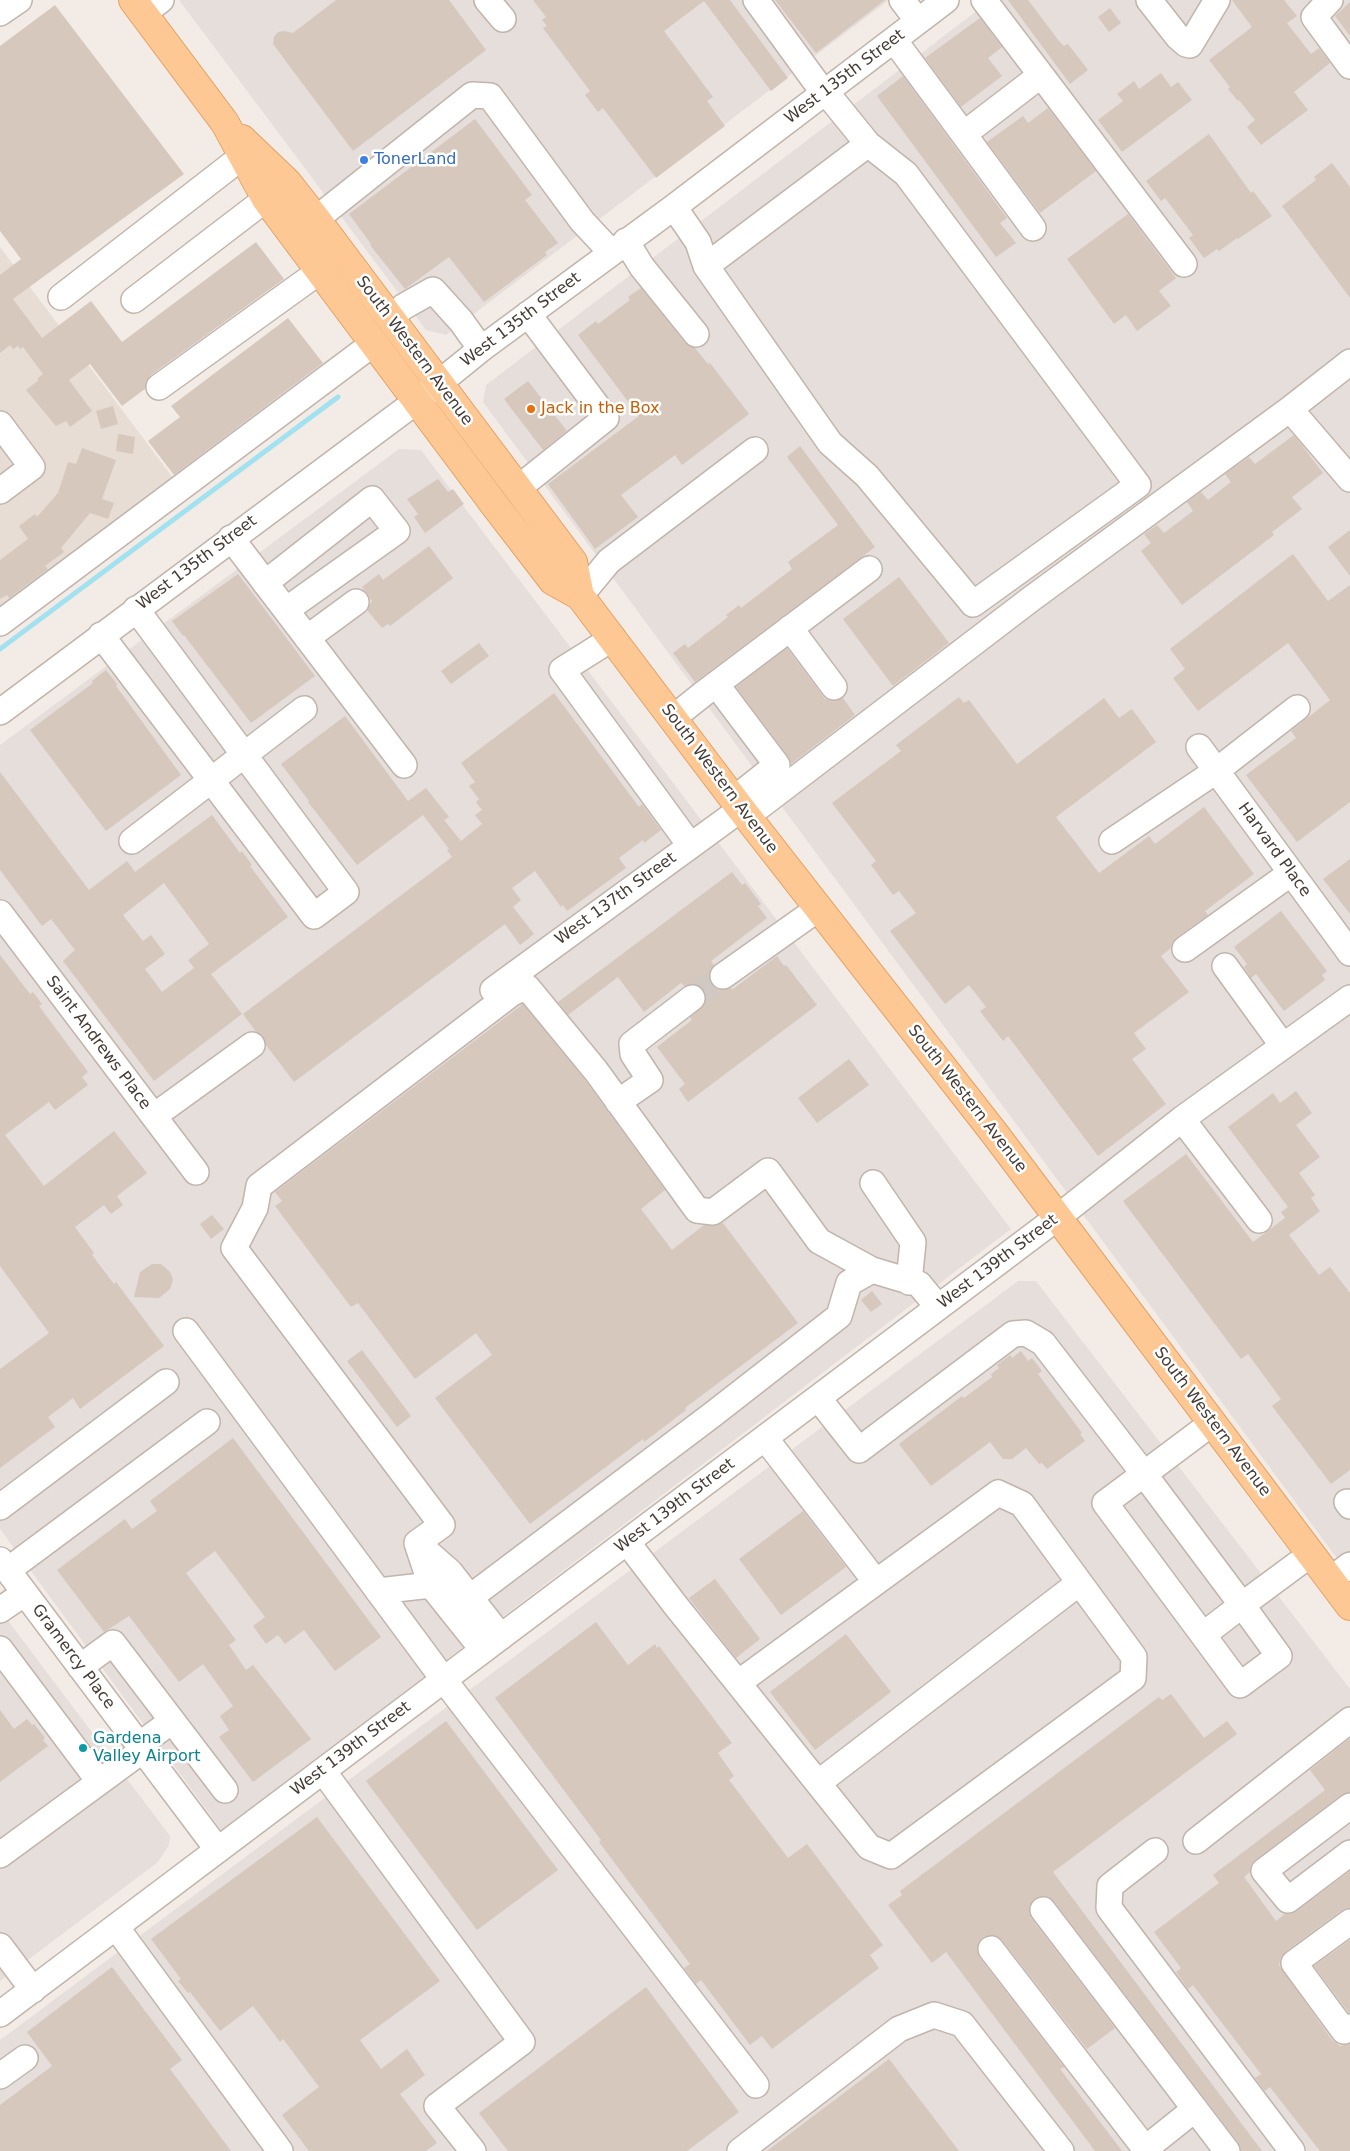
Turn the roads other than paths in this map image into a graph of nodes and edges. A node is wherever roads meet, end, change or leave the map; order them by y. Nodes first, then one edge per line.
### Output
1 (19, 0) edge
2 (487, 0) edge
3 (756, 0) edge
4 (902, 0) edge
5 (946, 0) edge
6 (984, 0) edge
7 (1149, 0) edge
8 (1330, 0) edge
9 (1211, 4) edge
10 (146, 5) edge
11 (0, 13) edge
12 (503, 19) dead end
13 (918, 21) junction
14 (894, 40) junction
15 (1350, 66) edge
16 (1041, 75) junction
17 (824, 92) junction
18 (964, 134) junction
19 (868, 144) junction
20 (248, 153) junction
21 (266, 199) junction
22 (674, 207) junction
23 (316, 218) junction
24 (1033, 228) dead end
25 (618, 247) junction
26 (1184, 264) dead end
27 (706, 266) junction
28 (320, 271) junction
29 (61, 297) dead end
30 (134, 300) dead end
31 (528, 314) junction
32 (390, 319) junction
33 (696, 334) dead end
34 (374, 343) junction
35 (481, 350) junction
36 (1350, 362) edge
37 (439, 383) junction
38 (159, 388) dead end
39 (418, 400) junction
40 (1290, 409) junction
41 (0, 424) edge
42 (754, 450) dead end
43 (1350, 479) edge
44 (517, 489) junction
45 (0, 491) edge
46 (231, 538) junction
47 (869, 569) dead end
48 (265, 583) junction
49 (580, 596) junction
50 (356, 602) dead end
51 (136, 609) junction
52 (286, 610) junction
53 (0, 623) edge
54 (790, 628) junction
55 (102, 635) junction
56 (307, 638) junction
57 (613, 638) junction
58 (716, 684) junction
59 (834, 687) dead end
60 (1297, 708) dead end
61 (304, 709) dead end
62 (0, 712) edge
63 (673, 718) junction
64 (1199, 747) dead end
65 (244, 754) junction
66 (404, 765) dead end
67 (1216, 771) junction
68 (212, 779) junction
69 (741, 808) junction
70 (132, 840) dead end
71 (1112, 841) dead end
72 (690, 845) junction
73 (1291, 873) junction
74 (819, 908) junction
75 (0, 913) edge
76 (1185, 949) dead end
77 (1350, 953) edge
78 (1225, 966) dead end
79 (723, 976) tunnel mouth
80 (493, 990) dead end
81 (692, 998) tunnel mouth
82 (1350, 998) edge
83 (252, 1045) dead end
84 (1283, 1046) junction
85 (618, 1102) junction
86 (154, 1116) junction
87 (1182, 1119) junction
88 (196, 1172) dead end
89 (873, 1183) dead end
90 (1058, 1217) junction
91 (1259, 1220) dead end
92 (872, 1270) junction
93 (910, 1282) junction
94 (938, 1307) junction
95 (186, 1331) dead end
96 (166, 1382) dead end
97 (818, 1398) junction
98 (207, 1422) dead end
99 (1212, 1423) junction
100 (765, 1438) junction
101 (1144, 1474) junction
102 (0, 1507) edge
103 (627, 1542) junction
104 (417, 1543) junction
105 (1311, 1554) junction
106 (4, 1565) edge
107 (1340, 1572) edge
108 (876, 1582) junction
109 (1080, 1583) junction
110 (431, 1585) junction
111 (378, 1591) junction
112 (25, 1593) junction
113 (461, 1605) junction
114 (1242, 1605) junction
115 (1350, 1606) edge
116 (0, 1610) edge
117 (1203, 1635) junction
118 (492, 1644) junction
119 (0, 1649) edge
120 (80, 1667) junction
121 (444, 1680) junction
122 (738, 1683) junction
123 (1350, 1720) edge
124 (172, 1721) junction
125 (141, 1748) junction
126 (323, 1771) junction
127 (99, 1781) junction
128 (818, 1783) junction
129 (225, 1790) dead end
130 (1350, 1806) edge
131 (1196, 1841) dead end
132 (218, 1850) junction
133 (1155, 1851) dead end
134 (1350, 1853) edge
135 (0, 1855) edge
136 (1043, 1910) dead end
137 (1350, 1922) edge
138 (116, 1927) junction
139 (0, 1946) edge
140 (991, 1949) dead end
141 (33, 1990) junction
142 (0, 2014) edge
143 (1350, 2027) edge
144 (25, 2058) dead end
145 (0, 2076) edge
146 (756, 2085) dead end
147 (1195, 2109) junction
148 (1146, 2150) edge
149 (280, 2151) edge
150 (473, 2151) edge
151 (740, 2151) edge
152 (1062, 2151) edge
153 (1227, 2151) edge
154 (1292, 2151) edge

1 - 11 street
2 - 12 street
3 - 17 street
4 - 13 street
5 - 13 street, West 135th Street
6 - 16 street
7 - 9 street
8 - 15 street
10 - 20 main road, South Western Avenue
13 - 14 street, West 135th Street
14 - 17 street, West 135th Street
14 - 18 street
16 - 18 street
16 - 26 street
17 - 19 street
17 - 22 street, West 135th Street
18 - 24 street
19 - 27 street
19 - 27 street
20 - 21 main road, South Western Avenue
20 - 23 main road, South Western Avenue
20 - 29 street
21 - 28 main road, South Western Avenue
21 - 30 street
22 - 25 street, West 135th Street
22 - 27 street
23 - 25 street
23 - 32 main road, South Western Avenue
25 - 31 street, West 135th Street
25 - 33 street
28 - 34 main road, South Western Avenue
28 - 38 street
31 - 35 street, West 135th Street
31 - 44 street
32 - 35 street
32 - 37 main road, South Western Avenue
34 - 39 main road, South Western Avenue
34 - 53 street
35 - 37 street, West 135th Street
36 - 40 street
37 - 39 street, West 135th Street
37 - 44 main road, South Western Avenue
39 - 46 street, West 135th Street
39 - 49 main road, South Western Avenue
40 - 43 street
40 - 69 street
41 - 45 street
42 - 49 street
44 - 49 main road, South Western Avenue
46 - 48 street
46 - 51 street, West 135th Street
47 - 54 street
48 - 52 street
48 - 52 street
49 - 57 main road, South Western Avenue
50 - 56 street
51 - 55 street, West 135th Street
51 - 65 street
52 - 56 street
54 - 58 street
54 - 59 street
55 - 62 street, West 135th Street
55 - 68 street
56 - 66 street
57 - 63 main road, South Western Avenue
57 - 72 street
58 - 63 street
58 - 69 street
60 - 67 street
61 - 65 street
63 - 69 main road, South Western Avenue
64 - 67 street, Harvard Place
65 - 68 street
65 - 68 street
67 - 71 street
67 - 73 street, Harvard Place
68 - 70 street
69 - 72 street, West 137th Street
69 - 74 main road, South Western Avenue
72 - 80 street, West 137th Street
73 - 76 street
73 - 77 street, Harvard Place
74 - 79 street
74 - 90 main road, South Western Avenue
75 - 86 street, Saint Andrews Place
78 - 84 street
81 - 85 street
82 - 84 street, West 139th Street
83 - 86 street
84 - 87 street, West 139th Street
85 - 92 street
85 - 104 street
86 - 88 street, Saint Andrews Place
87 - 90 street, West 139th Street
87 - 91 street
89 - 93 street
90 - 94 street, West 139th Street
90 - 99 main road, South Western Avenue
92 - 93 street
92 - 113 street
93 - 94 street
94 - 97 street, West 139th Street
95 - 111 street
96 - 102 street
97 - 100 street, West 139th Street
97 - 101 street
98 - 106 street
99 - 101 street
99 - 105 main road, South Western Avenue
100 - 103 street, West 139th Street
100 - 108 street
101 - 114 street
101 - 117 street
103 - 118 street, West 139th Street
103 - 122 street
104 - 110 street
104 - 113 street
105 - 107 main road, South Western Avenue
105 - 114 street
106 - 112 street, Gramercy Place
107 - 115 main road, South Western Avenue
108 - 109 street
108 - 122 street
109 - 128 street
109 - 128 street
110 - 111 street
110 - 113 street
111 - 121 street
112 - 116 street
112 - 120 street, Gramercy Place
113 - 118 street
114 - 117 street
114 - 117 street
118 - 121 street, West 139th Street
119 - 127 street
120 - 124 street
120 - 125 street, Gramercy Place
121 - 126 street, West 139th Street
121 - 146 street
122 - 128 street
123 - 131 street
124 - 125 street
124 - 129 street
125 - 127 street
125 - 132 street, Gramercy Place
126 - 132 street, West 139th Street
126 - 150 street
127 - 135 street
130 - 134 street
132 - 138 street, West 139th Street
133 - 154 street
136 - 147 street
137 - 143 street
138 - 141 street, West 139th Street
138 - 149 street
139 - 141 street
140 - 148 street
141 - 142 street, West 139th Street
144 - 145 street
147 - 148 street
147 - 153 street
151 - 152 street

